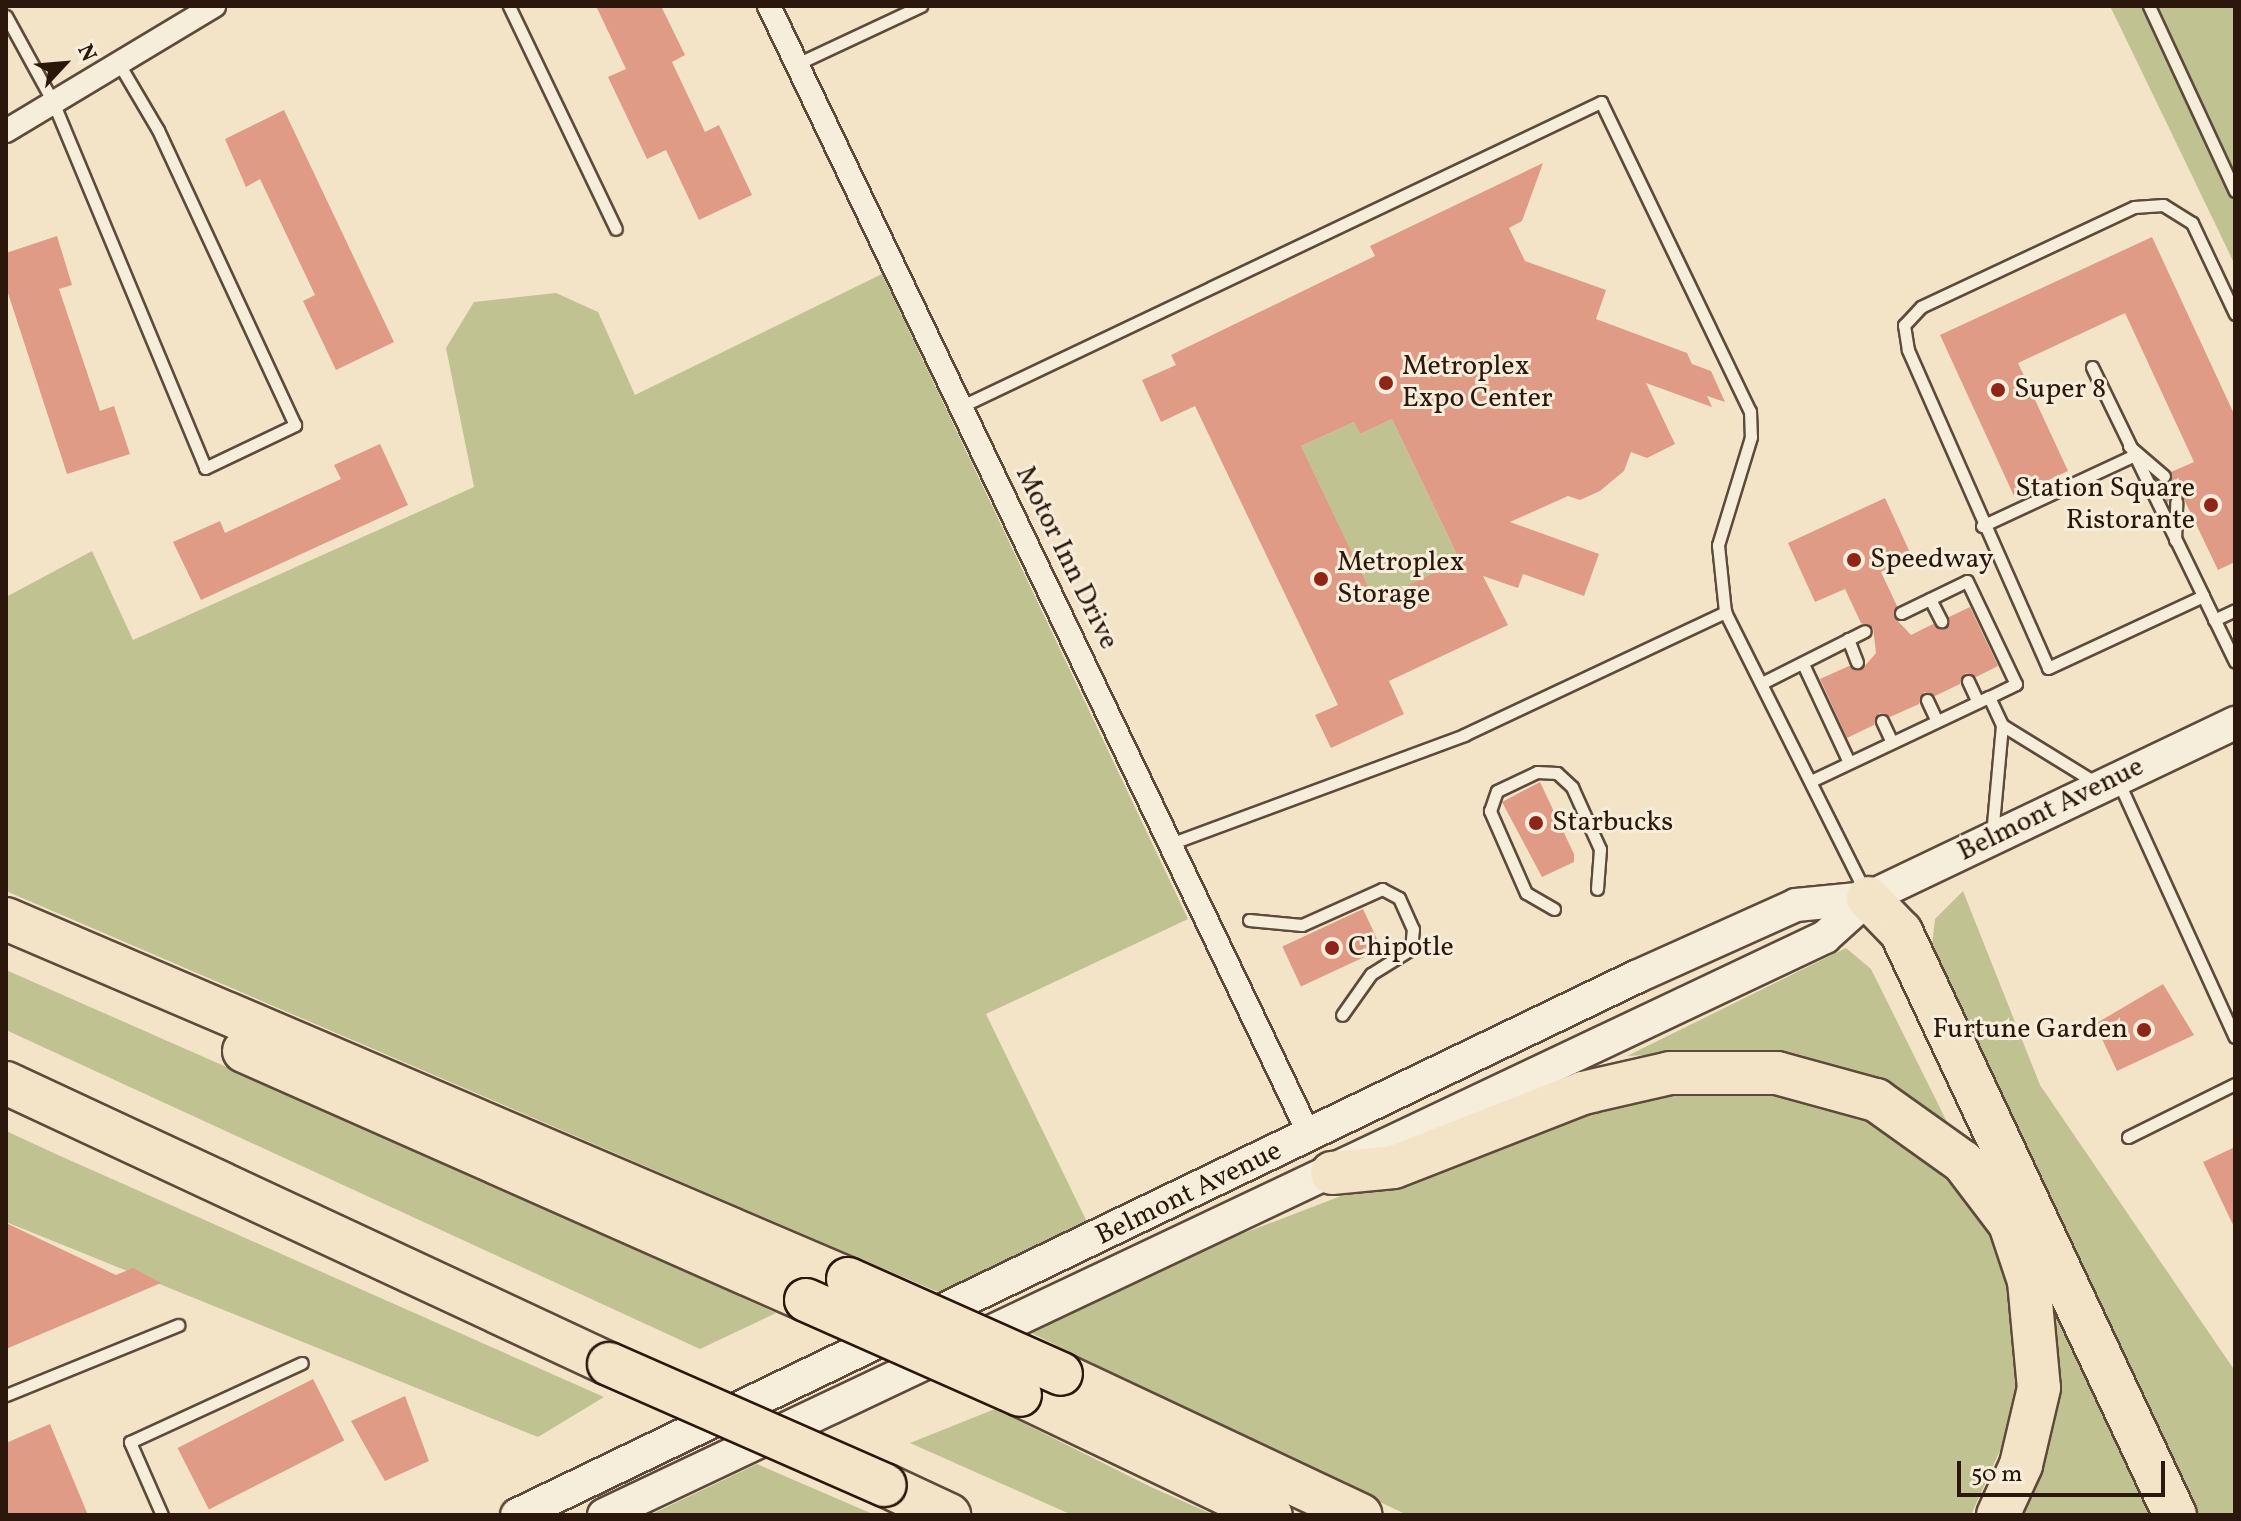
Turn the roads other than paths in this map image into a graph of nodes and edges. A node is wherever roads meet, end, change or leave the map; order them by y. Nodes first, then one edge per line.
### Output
1 (214, 6) edge
2 (509, 6) edge
3 (769, 6) edge
4 (921, 6) edge
5 (2149, 6) edge
6 (6, 16) edge
7 (118, 62) junction
8 (797, 64) junction
9 (53, 102) junction
10 (6, 131) edge
11 (2235, 191) edge
12 (616, 229) dead end
13 (2235, 314) edge
14 (2092, 367) dead end
15 (960, 407) junction
16 (2130, 451) junction
17 (2164, 476) dead end
18 (2176, 502) dead end
19 (1982, 526) junction
20 (2175, 541) junction
21 (2203, 596) junction
22 (1930, 599) junction
23 (2235, 610) edge
24 (1725, 612) junction
25 (1901, 613) dead end
26 (2214, 620) junction
27 (1941, 621) dead end
28 (1865, 631) dead end
29 (1848, 639) junction
30 (1857, 662) dead end
31 (2235, 662) edge
32 (1803, 664) junction
33 (1968, 681) dead end
34 (1762, 683) junction
35 (1927, 700) dead end
36 (1984, 700) junction
37 (1882, 721) dead end
38 (1937, 721) junction
39 (2235, 723) edge
40 (2002, 725) junction
41 (1892, 742) junction
42 (1849, 762) junction
43 (1811, 781) junction
44 (2110, 782) junction
45 (1992, 839) junction
46 (1170, 844) junction
47 (1597, 889) dead end
48 (1868, 898) junction
49 (1554, 909) dead end
50 (6, 919) edge
51 (1249, 920) dead end
52 (6, 946) edge
53 (1342, 1015) dead end
54 (2235, 1037) edge
55 (6, 1083) edge
56 (2235, 1084) edge
57 (1310, 1136) junction
58 (2128, 1137) dead end
59 (1332, 1173) junction
60 (2010, 1224) junction
61 (178, 1325) dead end
62 (302, 1363) dead end
63 (6, 1395) edge
64 (532, 1512) edge
65 (162, 1515) edge
66 (604, 1515) edge
67 (949, 1515) edge
68 (1271, 1515) edge
69 (1360, 1515) edge
70 (1998, 1515) edge
71 (2175, 1515) edge

1 - 7 street
2 - 12 lane
3 - 8 street, Motor Inn Drive
4 - 8 lane
5 - 11 lane
6 - 9 lane
7 - 9 street
7 - 9 lane
8 - 15 street, Motor Inn Drive
9 - 10 street
13 - 19 lane
14 - 16 lane
15 - 24 lane
15 - 46 street, Motor Inn Drive
16 - 17 lane
16 - 19 lane
16 - 20 lane
18 - 20 lane
19 - 21 lane
20 - 21 lane
21 - 26 lane
22 - 25 lane
22 - 27 lane
22 - 36 lane
23 - 26 lane
24 - 34 lane
24 - 46 lane
26 - 31 lane
28 - 29 lane
29 - 30 lane
29 - 32 lane
32 - 34 lane
32 - 42 lane
33 - 36 lane
34 - 43 lane
35 - 38 lane
36 - 38 lane
36 - 40 lane
37 - 41 lane
38 - 41 lane
39 - 44 main road, Belmont Avenue
40 - 44 lane
40 - 45 lane
41 - 42 lane
42 - 43 lane
43 - 48 lane
44 - 45 main road, Belmont Avenue
44 - 54 lane
45 - 48 main road, Belmont Avenue
46 - 57 street, Motor Inn Drive
47 - 49 lane
48 - 57 main road, Belmont Avenue
48 - 59 main road, Belmont Avenue
48 - 60 highway
48 - 71 highway
50 - 69 highway, bridge
51 - 53 lane
52 - 68 highway, bridge
55 - 67 highway, bridge
56 - 58 lane
57 - 64 main road, Belmont Avenue
59 - 60 highway
59 - 66 main road, Belmont Avenue
60 - 70 highway
61 - 63 lane
62 - 65 lane

